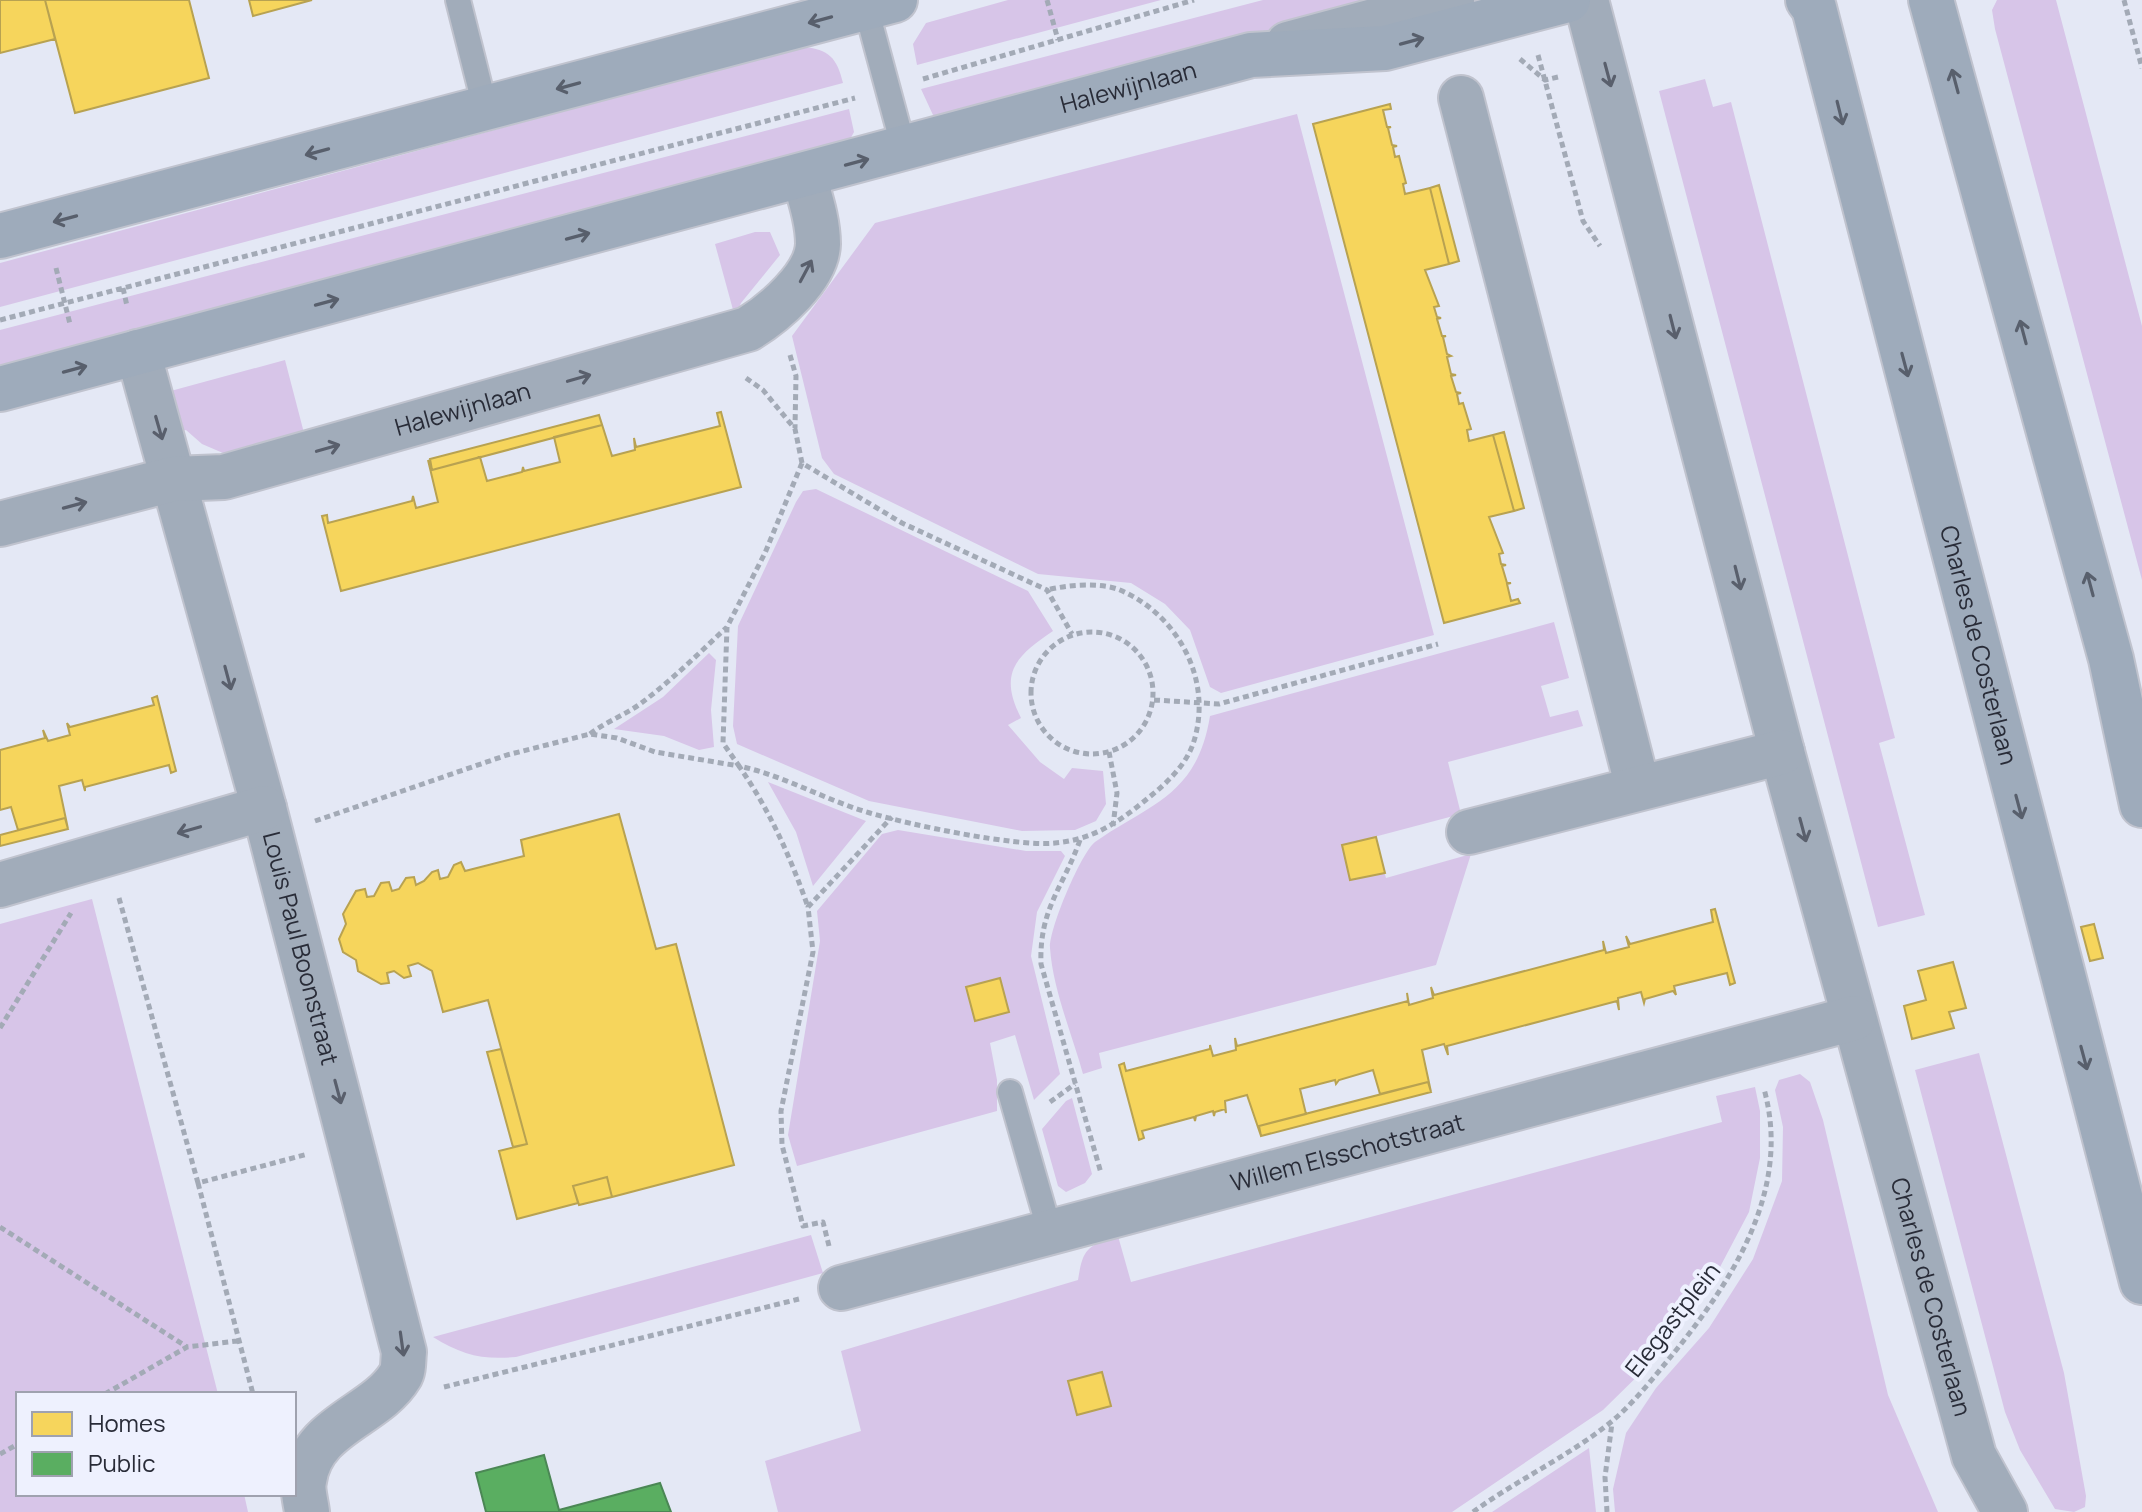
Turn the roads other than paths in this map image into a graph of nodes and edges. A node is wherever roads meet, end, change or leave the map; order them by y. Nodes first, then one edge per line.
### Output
1 (458, 0) edge
2 (1452, 0) edge
3 (1568, 0) edge
4 (1586, 0) edge
5 (1931, 0) edge
6 (1811, 3) edge
7 (880, 4) edge
8 (1251, 55) junction
9 (1461, 98) dead end
10 (485, 107) junction
11 (904, 149) junction
12 (804, 176) junction
13 (0, 236) edge
14 (138, 352) junction
15 (0, 389) edge
16 (173, 479) junction
17 (0, 524) edge
18 (2111, 659) junction
19 (2142, 697) edge
20 (1782, 752) junction
21 (1638, 788) junction
22 (2142, 805) edge
23 (267, 820) junction
24 (1469, 832) dead end
25 (0, 885) edge
26 (1854, 1018) junction
27 (1010, 1092) dead end
28 (1050, 1232) junction
29 (2142, 1282) edge
30 (841, 1288) road end
31 (307, 1512) edge
32 (2005, 1512) edge

1 - 10 lane
2 - 8 street, Halewijnlaan
8 -> 3 main road
4 -> 20 street, Charles de Costerlaan
18 -> 5 main road
6 -> 29 main road, Charles de Costerlaan
7 -> 10 main road
7 - 11 lane
8 - 11 main road, Halewijnlaan
9 - 21 street
10 -> 13 main road
12 -> 11 main road, Halewijnlaan
14 -> 12 main road, Halewijnlaan
16 -> 12 street, Halewijnlaan
15 -> 14 main road, Halewijnlaan
14 -> 16 street, Louis Paul Boonstraat
17 -> 16 street, Halewijnlaan
16 -> 23 street, Louis Paul Boonstraat
18 - 19 street
18 - 22 main road
20 - 21 street
20 -> 26 street, Charles de Costerlaan
21 - 24 street
23 -> 25 street
23 -> 31 street, Louis Paul Boonstraat
26 - 28 street, Willem Elsschotstraat
26 - 32 street, Charles de Costerlaan
27 - 28 lane
28 - 30 street, Willem Elsschotstraat

